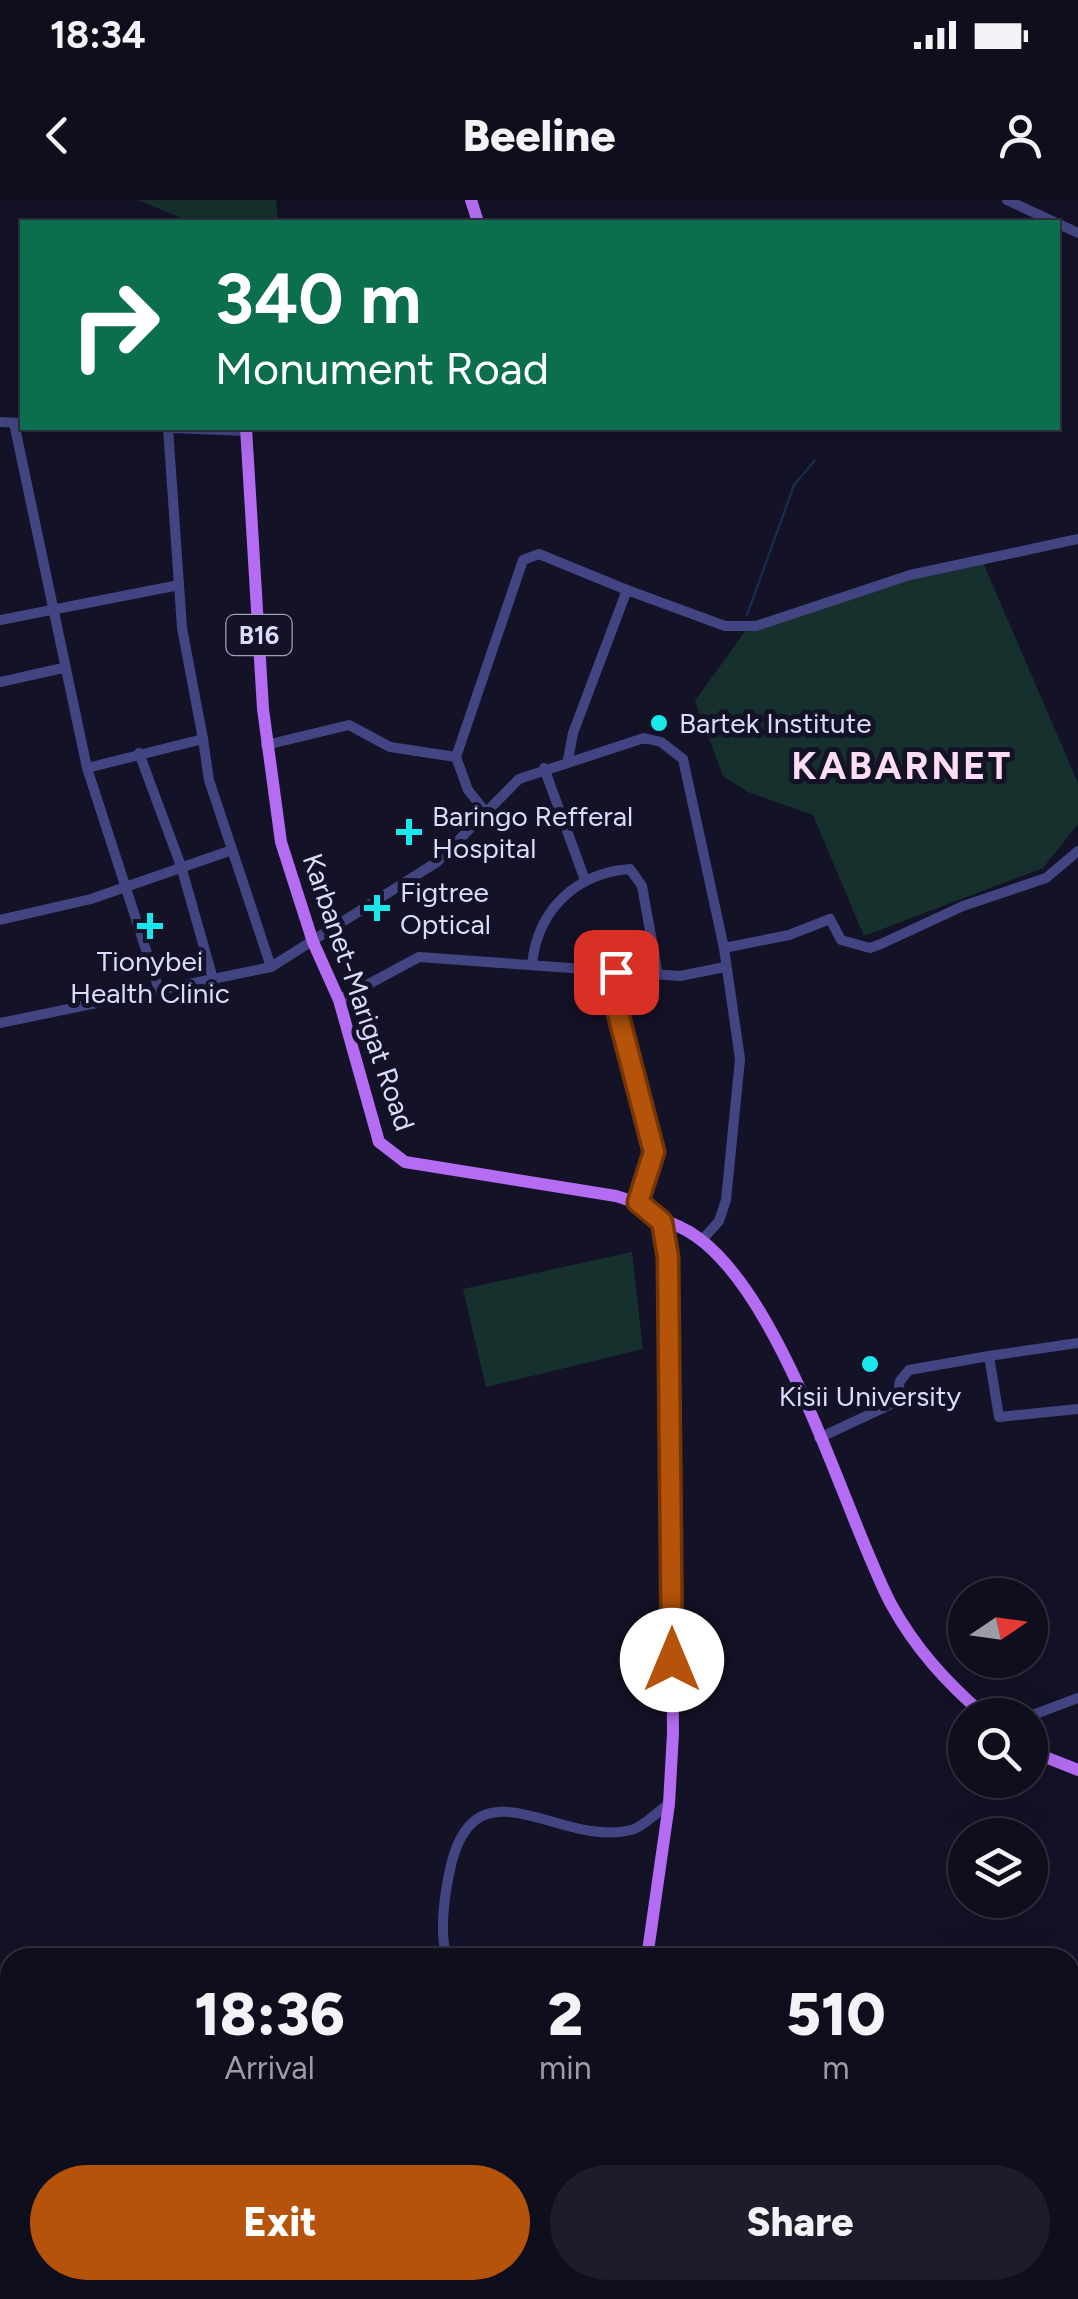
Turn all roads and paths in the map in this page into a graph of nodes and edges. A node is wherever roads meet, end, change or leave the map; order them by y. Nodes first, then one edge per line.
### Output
1 (1007, 200) edge
2 (1050, 220) edge
3 (0, 422) edge
4 (18, 423) edge
5 (170, 430) edge
6 (245, 430) edge
7 (1078, 540) edge
8 (178, 585) junction
9 (627, 590) junction
10 (53, 610) junction
11 (0, 620) edge
12 (63, 668) junction
13 (0, 682) edge
14 (202, 739) junction
15 (266, 746) junction
16 (139, 753) junction
17 (456, 758) junction
18 (568, 760) junction
19 (86, 768) junction
20 (544, 768) junction
21 (484, 810) junction
22 (232, 850) junction
23 (1078, 850) edge
24 (181, 866) junction
25 (585, 880) junction
26 (126, 887) junction
27 (0, 920) edge
28 (313, 942) junction
29 (724, 948) junction
30 (532, 965) junction
31 (726, 967) junction
32 (270, 968) junction
33 (616, 972) junction
34 (658, 975) junction
35 (213, 979) junction
36 (159, 990) junction
37 (339, 1000) junction
38 (0, 1023) edge
39 (638, 1202) junction
40 (662, 1222) junction
41 (704, 1239) junction
42 (1078, 1343) edge
43 (989, 1356) junction
44 (1078, 1409) edge
45 (819, 1438) junction
46 (966, 1698) edge
47 (1078, 1698) edge
48 (1048, 1709) edge
49 (1048, 1759) edge
50 (1078, 1770) edge
51 (669, 1804) junction
52 (446, 1948) edge
53 (648, 1948) edge

1 - 2 street
3 - 4 street
4 - 10 street
5 - 8 street
6 - 15 main road, B16
7 - 9 street
8 - 10 street
8 - 14 street
9 - 17 street
9 - 18 street
10 - 11 street
10 - 12 street
12 - 13 street
12 - 19 street
14 - 16 street
14 - 22 street
15 - 17 street
15 - 28 main road, Karbanet-Marigat Road / B16
16 - 19 street
16 - 24 street
17 - 21 street
18 - 20 street
18 - 29 street
19 - 26 street
20 - 21 street
20 - 25 street
21 - 28 street
22 - 24 street
22 - 32 street
23 - 29 street
24 - 26 street
24 - 35 street
25 - 30 street
25 - 34 street
26 - 27 street
26 - 36 street
28 - 32 street
28 - 37 main road, Karbanet-Marigat Road / B16
29 - 31 street
30 - 33 street
30 - 37 street
31 - 34 street
31 - 41 street
32 - 35 street
33 - 34 street
33 - 39 street
35 - 36 street
36 - 38 street
37 - 39 main road, Karbanet-Marigat Road / B16
39 - 40 main road
40 - 41 main road
40 - 51 main road
41 - 45 main road
42 - 43 street
43 - 44 street
43 - 45 street
45 - 46 main road
47 - 48 street
49 - 50 main road
51 - 52 street
51 - 53 main road

